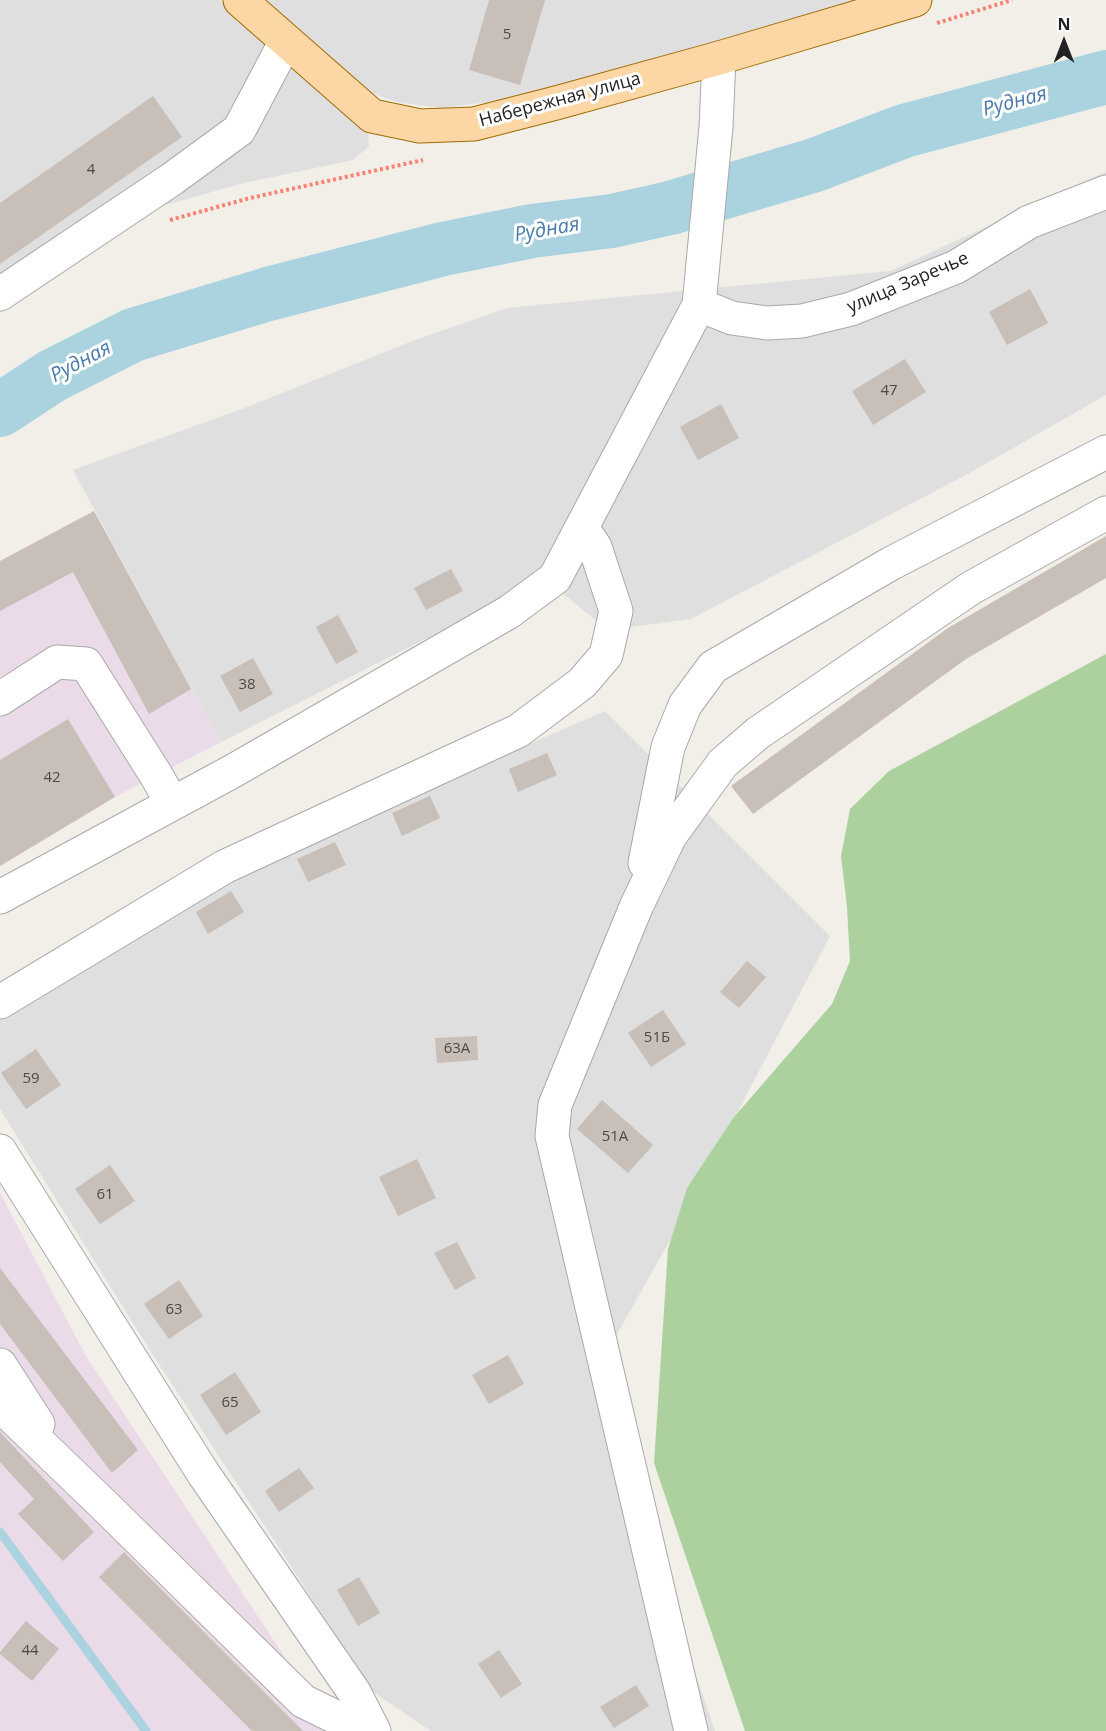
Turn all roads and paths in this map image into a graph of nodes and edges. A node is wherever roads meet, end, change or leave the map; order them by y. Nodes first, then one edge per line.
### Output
1 (240, 0) edge
2 (915, 0) edge
3 (286, 41) junction
4 (719, 58) junction
5 (1106, 192) edge
6 (0, 294) edge
7 (699, 305) junction
8 (1106, 452) edge
9 (1106, 513) edge
10 (582, 528) junction
11 (0, 699) edge
12 (172, 804) junction
13 (0, 897) edge
14 (636, 907) junction
15 (0, 1002) edge
16 (0, 1151) edge
17 (0, 1365) edge
18 (0, 1405) edge
19 (68, 1471) junction
20 (364, 1731) edge
21 (374, 1731) edge
22 (691, 1731) edge

1 - 3 main road, Набережная улица
2 - 4 main road, Набережная улица
3 - 4 main road, Набережная улица
3 - 6 street
4 - 7 street
5 - 7 street, улица Заречье
7 - 10 street
8 - 14 street
9 - 14 street
10 - 12 street
10 - 15 street
11 - 12 street
12 - 13 street
14 - 22 street
16 - 21 street
17 - 19 street
18 - 19 street
19 - 20 street

